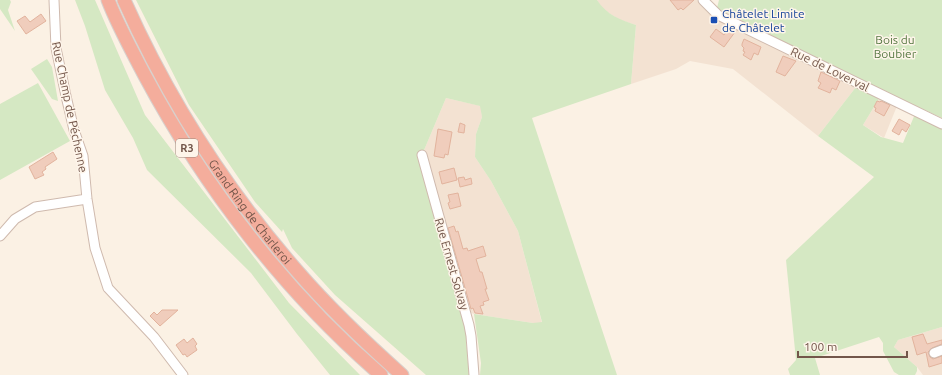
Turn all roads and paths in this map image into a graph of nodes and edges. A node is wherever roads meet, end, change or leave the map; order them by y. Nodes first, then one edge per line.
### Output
1 (54, 0) edge
2 (108, 0) edge
3 (124, 0) edge
4 (703, 0) edge
5 (942, 124) edge
6 (422, 155) dead end
7 (87, 199) junction
8 (0, 236) edge
9 (183, 375) edge
10 (381, 375) edge
11 (402, 375) edge
12 (474, 375) edge

1 - 7 street, Rue Champ de Péchenne
2 - 10 highway, Grand Ring de Charleroi / R3
3 - 11 highway, Grand Ring de Charleroi / R3
4 - 5 street, Rue de Loverval
6 - 12 street, Rue Ernest Solvay
7 - 8 street
7 - 9 street, Rue Champ de Péchenne

